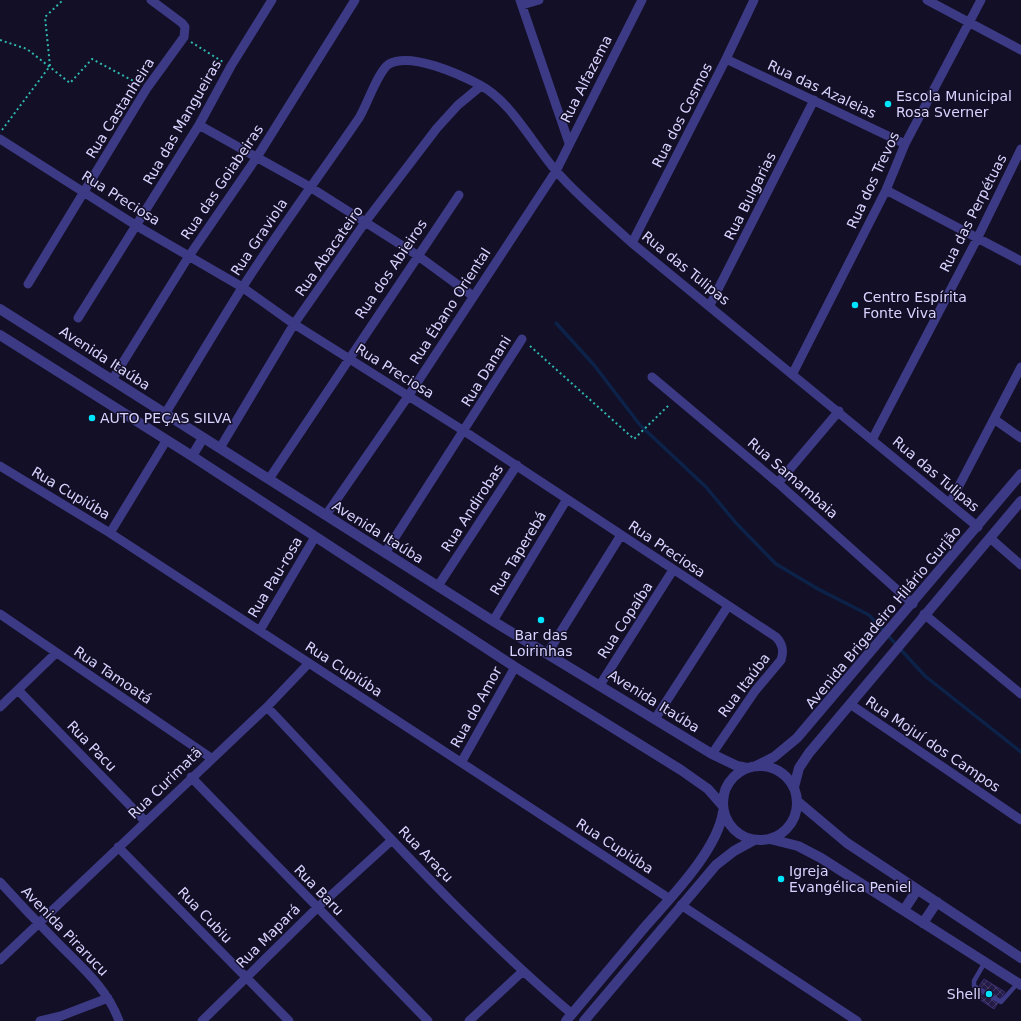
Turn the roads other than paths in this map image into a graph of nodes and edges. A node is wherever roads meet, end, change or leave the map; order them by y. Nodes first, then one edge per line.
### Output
1 (151, 0) edge
2 (272, 0) edge
3 (354, 0) edge
4 (539, 0) edge
5 (642, 0) edge
6 (754, 0) edge
7 (981, 0) edge
8 (932, 1) edge
9 (521, 3) edge
10 (969, 24) junction
11 (1021, 50) edge
12 (726, 59) junction
13 (378, 77) joint
14 (481, 86) junction
15 (814, 100) junction
16 (199, 125) junction
17 (0, 139) edge
18 (569, 143) junction
19 (905, 144) junction
20 (1021, 149) edge
21 (257, 157) junction
22 (556, 171) junction
23 (310, 187) junction
24 (886, 190) junction
25 (85, 192) junction
26 (459, 195) dead end
27 (366, 221) junction
28 (136, 226) junction
29 (977, 239) junction
30 (632, 243) junction
31 (417, 255) junction
32 (189, 256) junction
33 (1021, 261) edge
34 (28, 284) dead end
35 (242, 287) junction
36 (474, 296) junction
37 (710, 305) junction
38 (0, 309) edge
39 (78, 318) dead end
40 (294, 324) junction
41 (0, 335) edge
42 (522, 339) road end
43 (348, 358) junction
44 (1021, 367) edge
45 (793, 373) junction
46 (652, 377) dead end
47 (112, 380) junction
48 (409, 396) junction
49 (839, 411) junction
50 (165, 414) junction
51 (994, 419) junction
52 (464, 432) junction
53 (203, 438) junction
54 (1021, 438) edge
55 (872, 440) junction
56 (166, 441) junction
57 (220, 448) junction
58 (192, 456) junction
59 (516, 465) junction
60 (0, 466) edge
61 (1021, 474) edge
62 (269, 479) junction
63 (778, 482) junction
64 (567, 499) junction
65 (1021, 501) edge
66 (950, 503) junction
67 (326, 516) junction
68 (978, 527) junction
69 (110, 532) junction
70 (621, 535) junction
71 (315, 537) junction
72 (990, 538) junction
73 (385, 553) junction
74 (1021, 565) edge
75 (674, 570) junction
76 (438, 586) junction
77 (913, 604) junction
78 (728, 606) junction
79 (0, 614) edge
80 (924, 614) junction
81 (493, 621) junction
82 (260, 630) junction
83 (771, 634) joint
84 (56, 653) junction
85 (547, 654) junction
86 (309, 663) junction
87 (515, 667) junction
88 (600, 684) junction
89 (18, 690) junction
90 (1021, 694) edge
91 (850, 704) junction
92 (0, 707) edge
93 (267, 707) junction
94 (655, 719) junction
95 (712, 754) junction
96 (211, 758) junction
97 (462, 761) junction
98 (751, 767) junction
99 (192, 777) junction
100 (794, 787) junction
101 (797, 801) junction
102 (723, 808) junction
103 (1021, 820) edge
104 (145, 821) junction
105 (770, 839) junction
106 (392, 840) junction
107 (754, 840) junction
108 (118, 847) junction
109 (0, 882) edge
110 (917, 890) junction
111 (670, 899) junction
112 (937, 902) junction
113 (681, 905) junction
114 (316, 908) junction
115 (904, 910) junction
116 (38, 922) junction
117 (923, 923) junction
118 (1021, 958) edge
119 (0, 960) edge
120 (985, 962) junction
121 (522, 972) junction
122 (246, 977) junction
123 (1019, 984) edge
124 (108, 998) junction
125 (569, 1018) edge
126 (852, 1020) edge
127 (40, 1021) edge
128 (119, 1021) edge
129 (202, 1021) edge
130 (288, 1021) edge
131 (428, 1021) edge
132 (469, 1021) edge
133 (584, 1021) edge

1 - 25 street, Rua Castanheira
2 - 16 street, Rua das Mangueiras
3 - 21 street, Rua das Goiabeiras
4 - 9 street
5 - 18 street, Rua Alfazema
6 - 12 street, Rua dos Cosmos
7 - 10 street, Rua dos Trevos
8 - 10 street
9 - 18 street
10 - 11 street
10 - 19 street, Rua dos Trevos
12 - 15 street, Rua das Azaleias
12 - 30 street, Rua dos Cosmos
13 - 14 street, Rua das Tulipas
13 - 23 street, Rua Graviola
14 - 22 street, Rua das Tulipas
14 - 27 street, Rua Abacateiro
15 - 19 street, Rua das Azaleias
15 - 37 street, Rua Bulgarias
16 - 21 street
16 - 28 street, Rua das Mangueiras
17 - 25 street, Rua Preciosa
18 - 22 street, Rua Alfazema
19 - 24 street, Rua dos Trevos
20 - 29 street, Rua das Perpétuas
21 - 23 street
21 - 32 street, Rua das Goiabeiras
22 - 30 street, Rua das Tulipas
22 - 36 street, Rua Ébano Oriental
23 - 27 street
23 - 35 street, Rua Graviola
24 - 29 street
24 - 45 street, Rua dos Trevos
25 - 28 street, Rua Preciosa
25 - 34 street, Rua Castanheira
26 - 31 street, Rua dos Abieiros
27 - 31 street
27 - 40 street, Rua Abacateiro
28 - 32 street, Rua Preciosa
28 - 39 street, Rua das Mangueiras
29 - 33 street
29 - 55 street, Rua das Perpétuas
30 - 37 street, Rua das Tulipas
31 - 36 street
31 - 43 street, Rua dos Abieiros
32 - 35 street, Rua Preciosa
32 - 47 street, Rua das Goiabeiras
35 - 40 street, Rua Preciosa
35 - 50 street, Rua Graviola
36 - 48 street, Rua Ébano Oriental
37 - 45 street, Rua das Tulipas
38 - 47 street, Avenida Itaúba
40 - 43 street, Rua Preciosa
40 - 57 street, Rua Abacateiro
41 - 56 street
42 - 52 street, Rua Danani
43 - 48 street, Rua Preciosa
43 - 62 street, Rua dos Abieiros
44 - 51 street
45 - 49 street, Rua das Tulipas
46 - 63 street, Rua Samambaia
47 - 50 street, Avenida Itaúba
48 - 52 street, Rua Preciosa
48 - 67 street, Rua Ébano Oriental
49 - 55 street, Rua das Tulipas
49 - 63 street
50 - 53 street, Avenida Itaúba
51 - 54 street
51 - 66 street
52 - 59 street, Rua Preciosa
52 - 73 street, Rua Danani
53 - 57 street, Avenida Itaúba
53 - 58 street
55 - 66 street, Rua das Tulipas
56 - 58 street
56 - 69 street
57 - 62 street, Avenida Itaúba
58 - 71 street
59 - 64 street, Rua Preciosa
59 - 76 street, Rua Andirobas
60 - 69 street, Rua Cupiúba
61 - 68 street, Avenida Brigadeiro Hilário Gurjão
62 - 67 street, Avenida Itaúba
63 - 77 street, Rua Samambaia
64 - 70 street, Rua Preciosa
64 - 81 street, Rua Taperebá
65 - 72 street
66 - 68 street, Rua das Tulipas
67 - 73 street, Avenida Itaúba
68 - 77 street, Avenida Brigadeiro Hilário Gurjão
69 - 82 street, Rua Cupiúba
70 - 75 street, Rua Preciosa
70 - 85 street
71 - 82 street, Rua Pau-rosa
71 - 87 street
72 - 74 street
72 - 80 street
73 - 76 street, Avenida Itaúba
75 - 78 street, Rua Preciosa
75 - 88 street, Rua Copaíba
76 - 81 street, Avenida Itaúba
77 - 98 street, Avenida Brigadeiro Hilário Gurjão
78 - 83 street, Rua Preciosa
78 - 94 street
79 - 84 street, Rua Tamoatá
80 - 90 street
80 - 91 street
81 - 85 street, Avenida Itaúba
82 - 86 street, Rua Cupiúba
83 - 95 street, Rua Itaúba
84 - 89 street
84 - 96 street, Rua Tamoatá
85 - 88 street, Avenida Itaúba
86 - 93 street, Rua Curimatã
86 - 97 street, Rua Cupiúba
87 - 97 street, Rua do Amor
87 - 102 street
88 - 94 street, Avenida Itaúba
89 - 92 street
89 - 104 street, Rua Pacu
91 - 100 street
91 - 103 street, Rua Mojuí dos Campos
93 - 96 street, Rua Curimatã
93 - 106 street, Rua Araçu
94 - 95 street, Avenida Itaúba
95 - 98 street, Avenida Itaúba
96 - 99 street, Rua Curimatã
97 - 111 street, Rua Cupiúba
98 - 100 street
98 - 102 street
99 - 104 street, Rua Curimatã
99 - 114 street, Rua Baru
100 - 101 street
101 - 105 street
101 - 110 street
102 - 107 street
102 - 111 street
104 - 108 street, Rua Curimatã
105 - 107 street
105 - 115 street
106 - 114 street, Rua Mapará
106 - 121 street, Rua Araçu
107 - 113 street
108 - 116 street, Rua Curimatã
108 - 122 street, Rua Cubiu
109 - 116 street, Avenida Pirarucu
110 - 112 street
110 - 115 street
111 - 125 street
112 - 117 street
112 - 118 street
113 - 126 street
113 - 133 street
114 - 122 street, Rua Mapará
114 - 131 street, Rua Baru
115 - 117 street
116 - 119 street, Rua Curimatã
116 - 124 street, Avenida Pirarucu
117 - 120 street
120 - 123 street
120 - 123 lane
121 - 125 street, Rua Araçu
121 - 132 street
122 - 129 street, Rua Mapará
122 - 130 street, Rua Cubiu
124 - 127 street
124 - 128 street, Avenida Pirarucu

